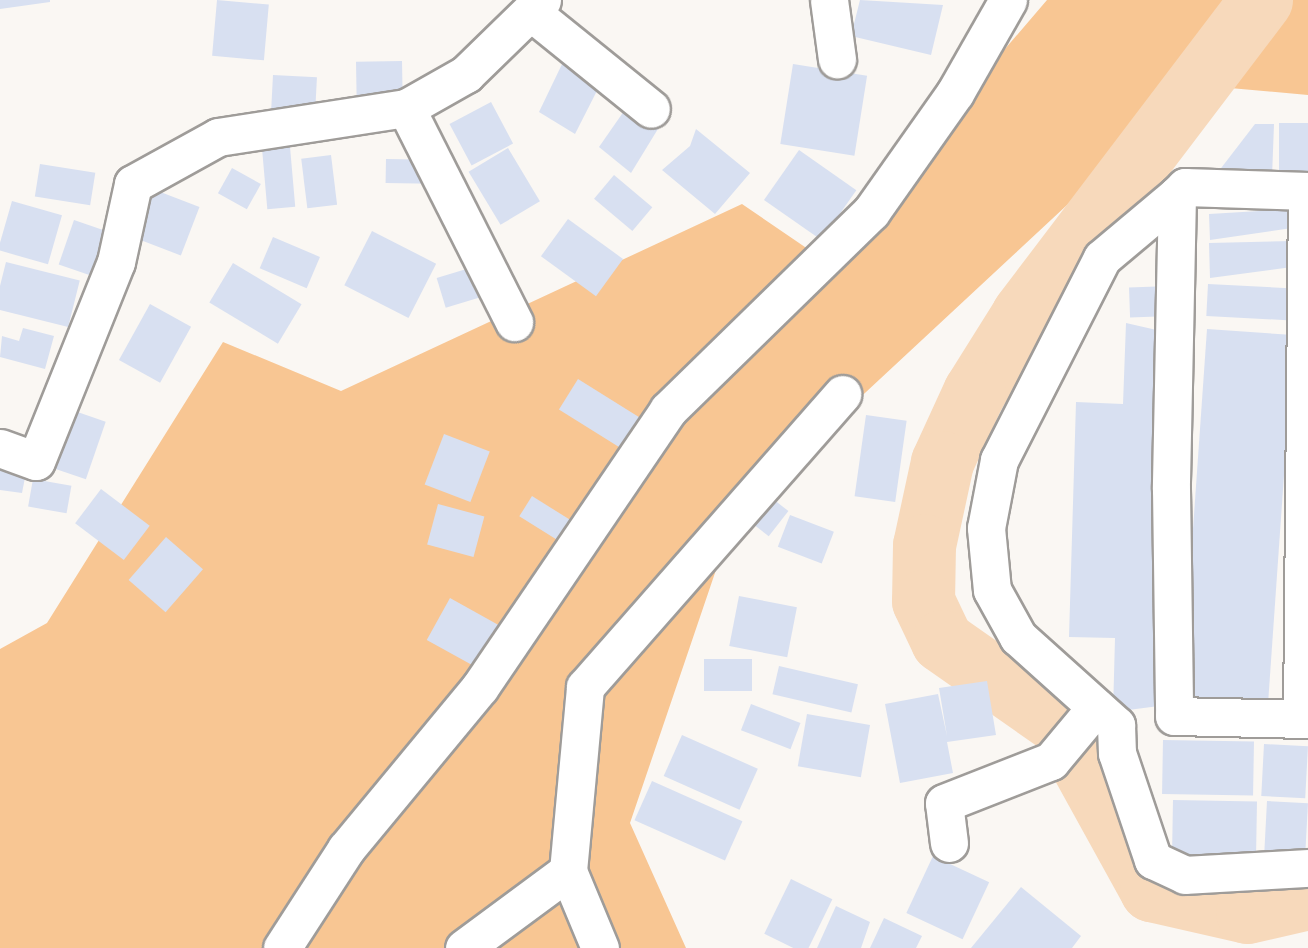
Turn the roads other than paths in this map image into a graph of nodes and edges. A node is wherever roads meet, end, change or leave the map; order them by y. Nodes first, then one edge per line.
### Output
1 (829, 0) edge
2 (1004, 4) edge
3 (536, 6) edge
4 (838, 59) dead end
5 (406, 108) junction
6 (651, 109) dead end
7 (1308, 191) edge
8 (1177, 195) junction
9 (514, 322) dead end
10 (842, 394) dead end
11 (0, 448) edge
12 (1097, 708) junction
13 (1305, 719) edge
14 (949, 843) dead end
15 (1308, 868) edge
16 (568, 871) junction
17 (282, 948) edge
18 (464, 948) edge
19 (600, 948) edge

1 - 4 street
2 - 17 street
3 - 5 street
3 - 6 street
5 - 9 street
5 - 11 street
7 - 8 street
7 - 13 street
8 - 12 street
8 - 13 street
10 - 16 street
12 - 14 street
12 - 15 street
16 - 18 street
16 - 19 street

